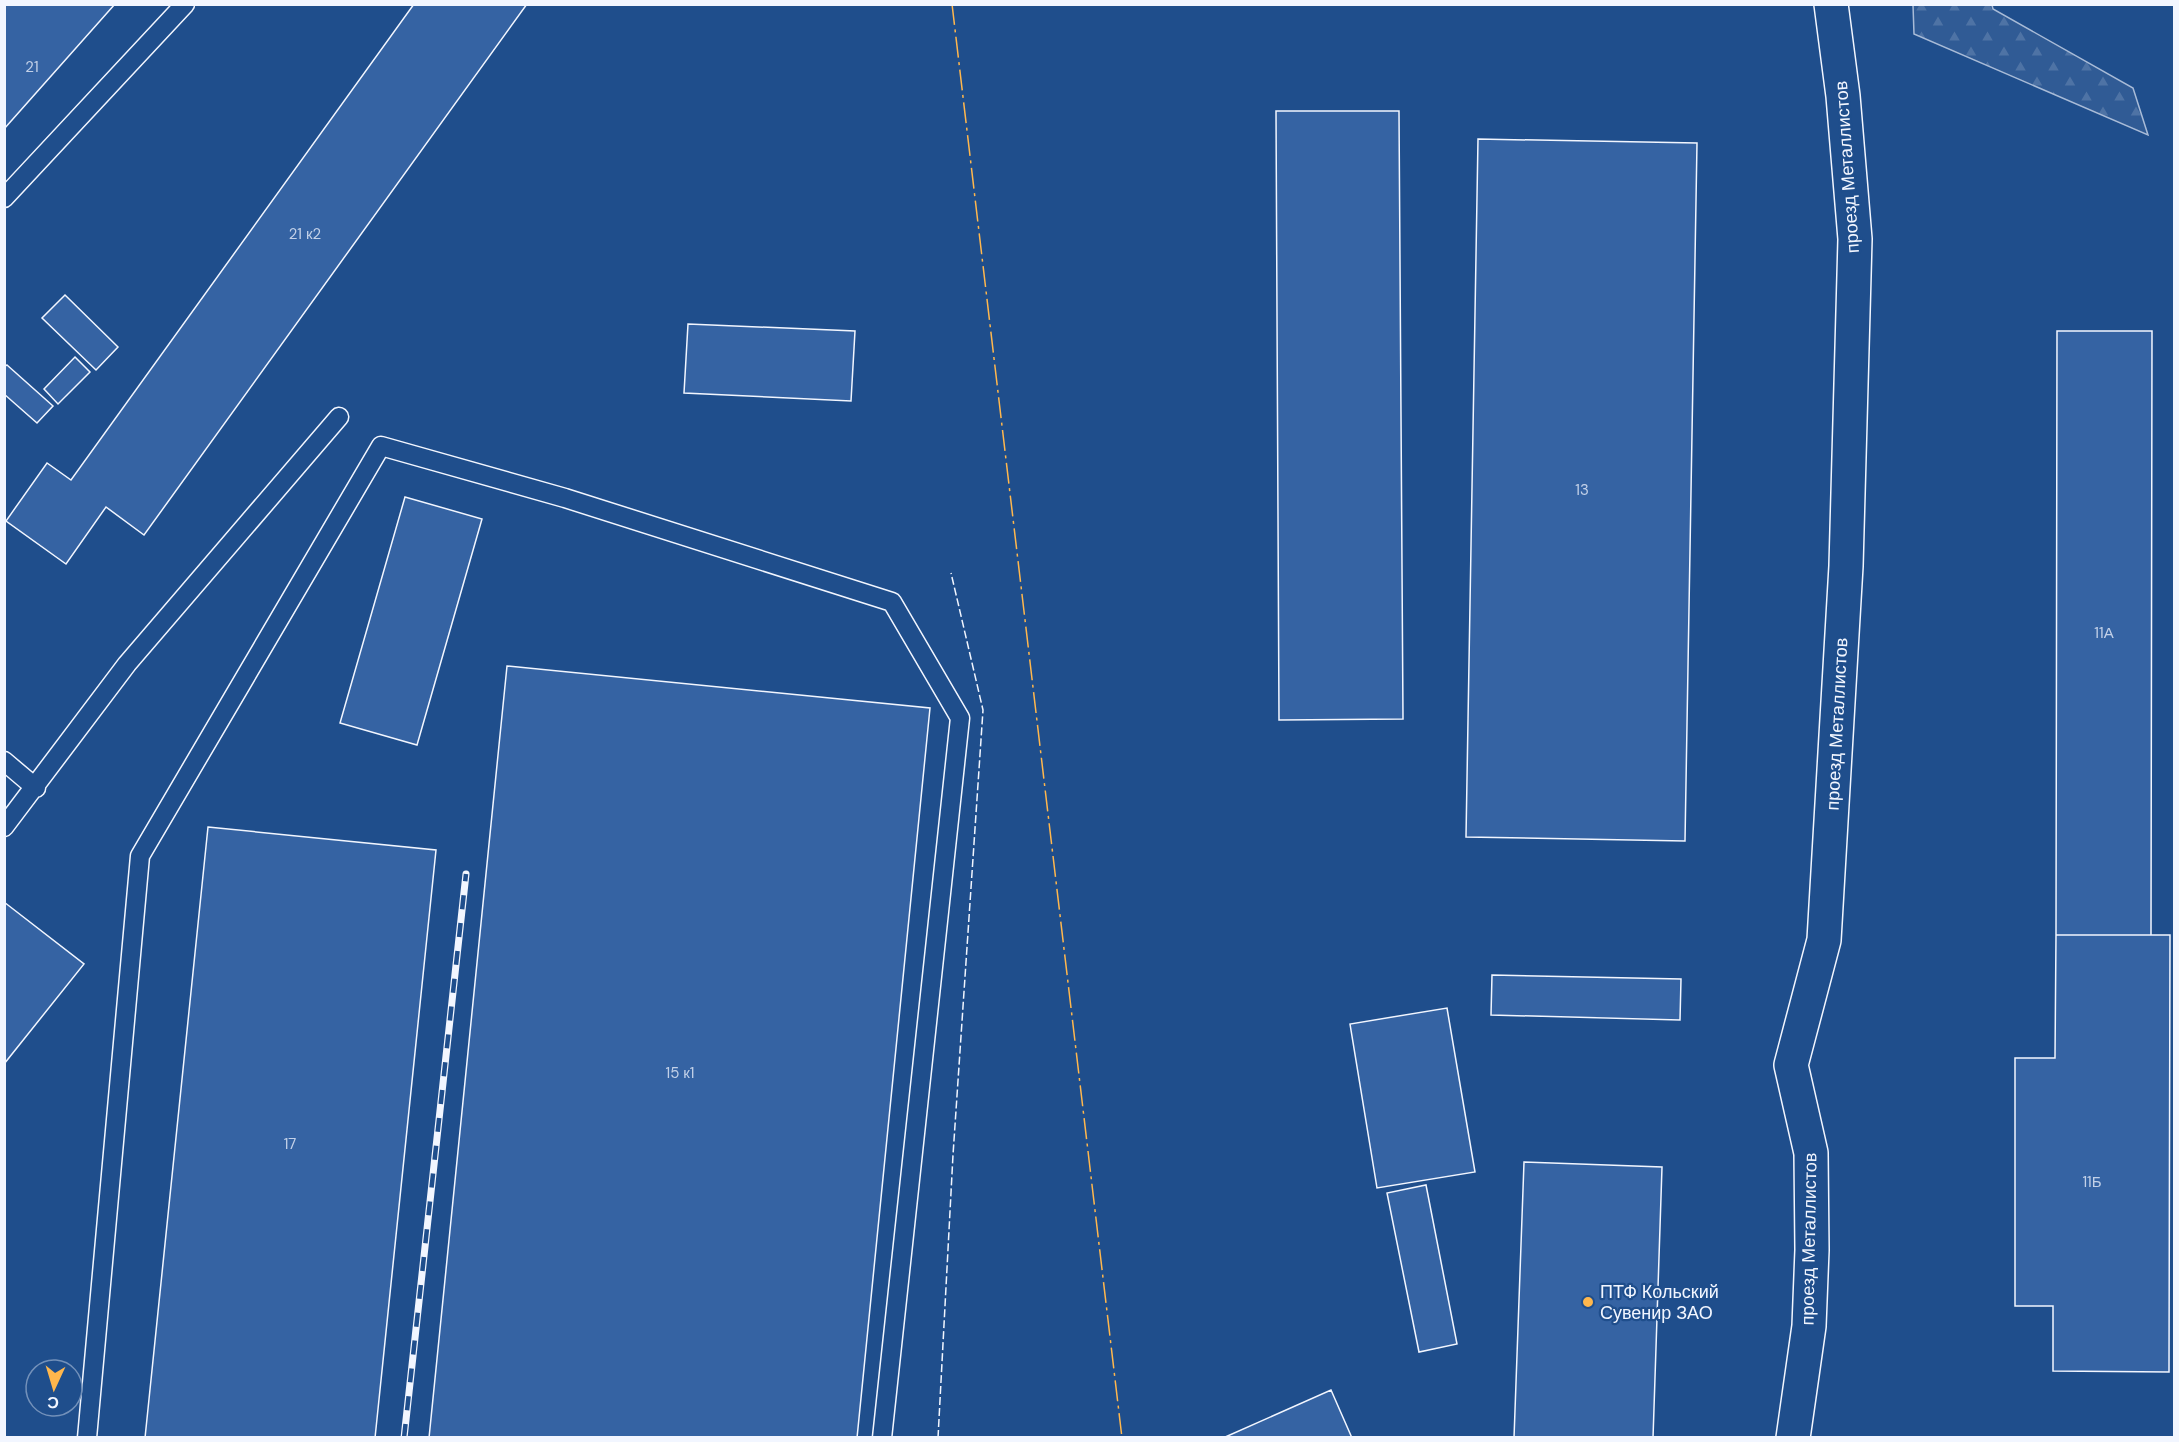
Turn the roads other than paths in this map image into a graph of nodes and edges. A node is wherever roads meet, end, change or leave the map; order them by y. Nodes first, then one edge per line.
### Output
1 (185, 4) edge
2 (1831, 4) edge
3 (4, 198) edge
4 (339, 417) dead end
5 (4, 760) edge
6 (36, 788) junction
7 (4, 827) edge
8 (87, 1437) edge
9 (882, 1437) edge
10 (1793, 1437) edge

1 - 3 lane
2 - 10 street, проезд Металлистов
4 - 6 lane
5 - 6 lane
6 - 7 lane
8 - 9 lane

